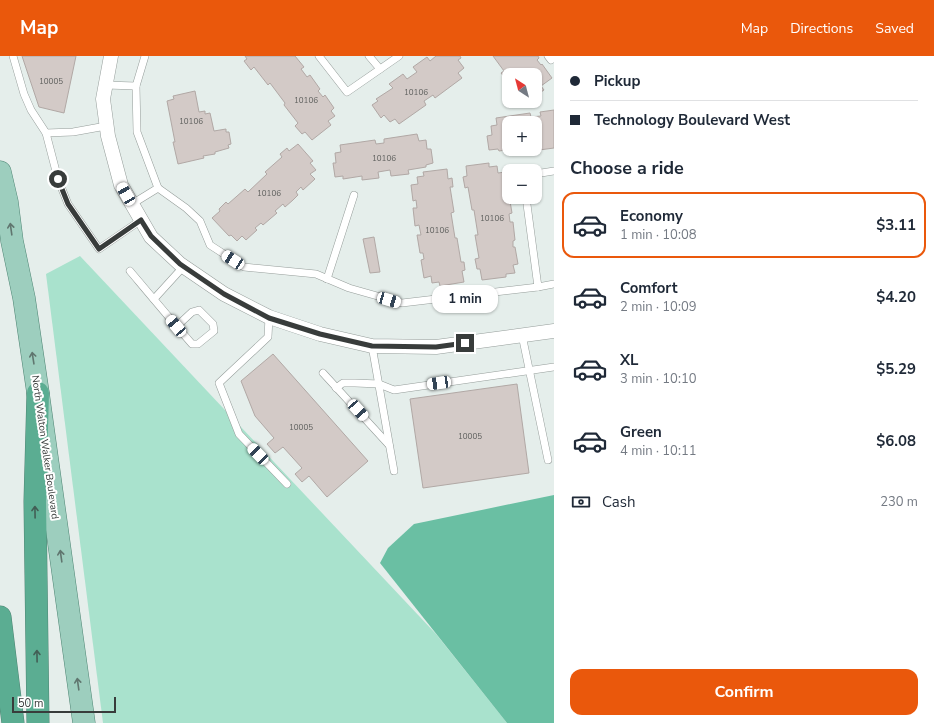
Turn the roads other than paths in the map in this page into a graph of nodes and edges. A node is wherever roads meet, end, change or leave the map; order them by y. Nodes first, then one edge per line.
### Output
1 (13, 56) edge
2 (111, 56) edge
3 (145, 56) edge
4 (319, 56) edge
5 (369, 56) edge
6 (399, 56) edge
7 (548, 56) edge
8 (554, 58) edge
9 (380, 70) junction
10 (106, 85) junction
11 (136, 86) junction
12 (106, 126) junction
13 (46, 133) junction
14 (554, 171) edge
15 (0, 172) edge
16 (542, 173) edge
17 (158, 188) junction
18 (354, 195) dead end
19 (132, 204) junction
20 (527, 204) edge
21 (141, 220) junction
22 (184, 266) junction
23 (130, 271) dead end
24 (327, 279) junction
25 (554, 284) edge
26 (538, 287) junction
27 (154, 299) junction
28 (269, 318) junction
29 (176, 326) junction
30 (554, 331) edge
31 (522, 335) junction
32 (372, 346) junction
33 (554, 367) edge
34 (529, 370) junction
35 (323, 373) dead end
36 (379, 384) junction
37 (336, 388) junction
38 (38, 393) junction
39 (389, 445) junction
40 (548, 460) dead end
41 (394, 471) dead end
42 (286, 484) dead end
43 (0, 617) edge
44 (12, 723) edge
45 (38, 723) edge
46 (84, 723) edge

1 - 13 lane
2 - 10 street
3 - 11 lane
4 - 9 lane
5 - 9 lane
6 - 9 lane
7 - 8 lane
10 - 11 lane
10 - 12 street
11 - 17 lane
12 - 13 lane
12 - 19 street
13 - 21 lane
14 - 16 lane
38 -> 15 main road, North Walton Walker Boulevard
17 - 19 lane
17 - 24 lane
18 - 24 lane
19 - 21 street
20 - 26 lane
21 - 22 street
22 - 27 lane
22 - 28 street
23 - 27 lane
24 - 26 lane
25 - 26 lane
27 - 29 lane
28 - 32 street
28 - 42 lane
29 - 29 lane
30 - 31 street
31 - 32 street
31 - 34 lane
32 - 36 lane
33 - 34 lane
34 - 36 lane
34 - 40 lane
35 - 37 lane
36 - 37 lane
36 - 39 lane
37 - 39 lane
45 -> 38 highway
46 -> 38 main road, North Walton Walker Boulevard
39 - 41 lane
43 - 44 highway

